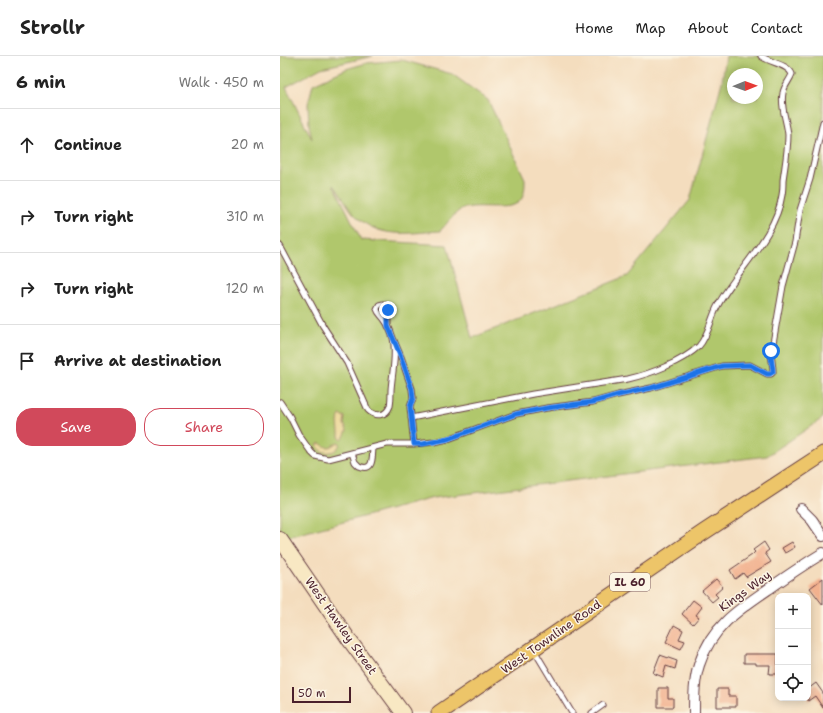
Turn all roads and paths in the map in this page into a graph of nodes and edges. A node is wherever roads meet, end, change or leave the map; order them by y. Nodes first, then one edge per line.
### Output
1 (761, 56) edge
2 (823, 122) edge
3 (280, 246) edge
4 (388, 326) dead end
5 (393, 338) junction
6 (280, 402) edge
7 (411, 418) junction
8 (414, 444) junction
9 (373, 448) junction
10 (352, 453) junction
11 (823, 454) edge
12 (801, 509) dead end
13 (823, 536) edge
14 (280, 539) edge
15 (823, 552) edge
16 (533, 649) junction
17 (603, 704) dead end
18 (403, 713) edge
19 (439, 713) edge
20 (572, 713) edge
21 (592, 713) edge
22 (694, 713) edge

1 - 7 lane
2 - 8 lane
3 - 5 lane
4 - 5 lane
5 - 7 lane
6 - 10 lane
7 - 8 lane
8 - 9 lane
9 - 10 lane
9 - 10 lane
11 - 16 main road, West Townline Road / IL 60
12 - 13 street
14 - 18 street, West Hawley Street
15 - 22 street, Kings Way
16 - 19 main road, West Townline Road / IL 60
16 - 20 lane
17 - 21 lane

